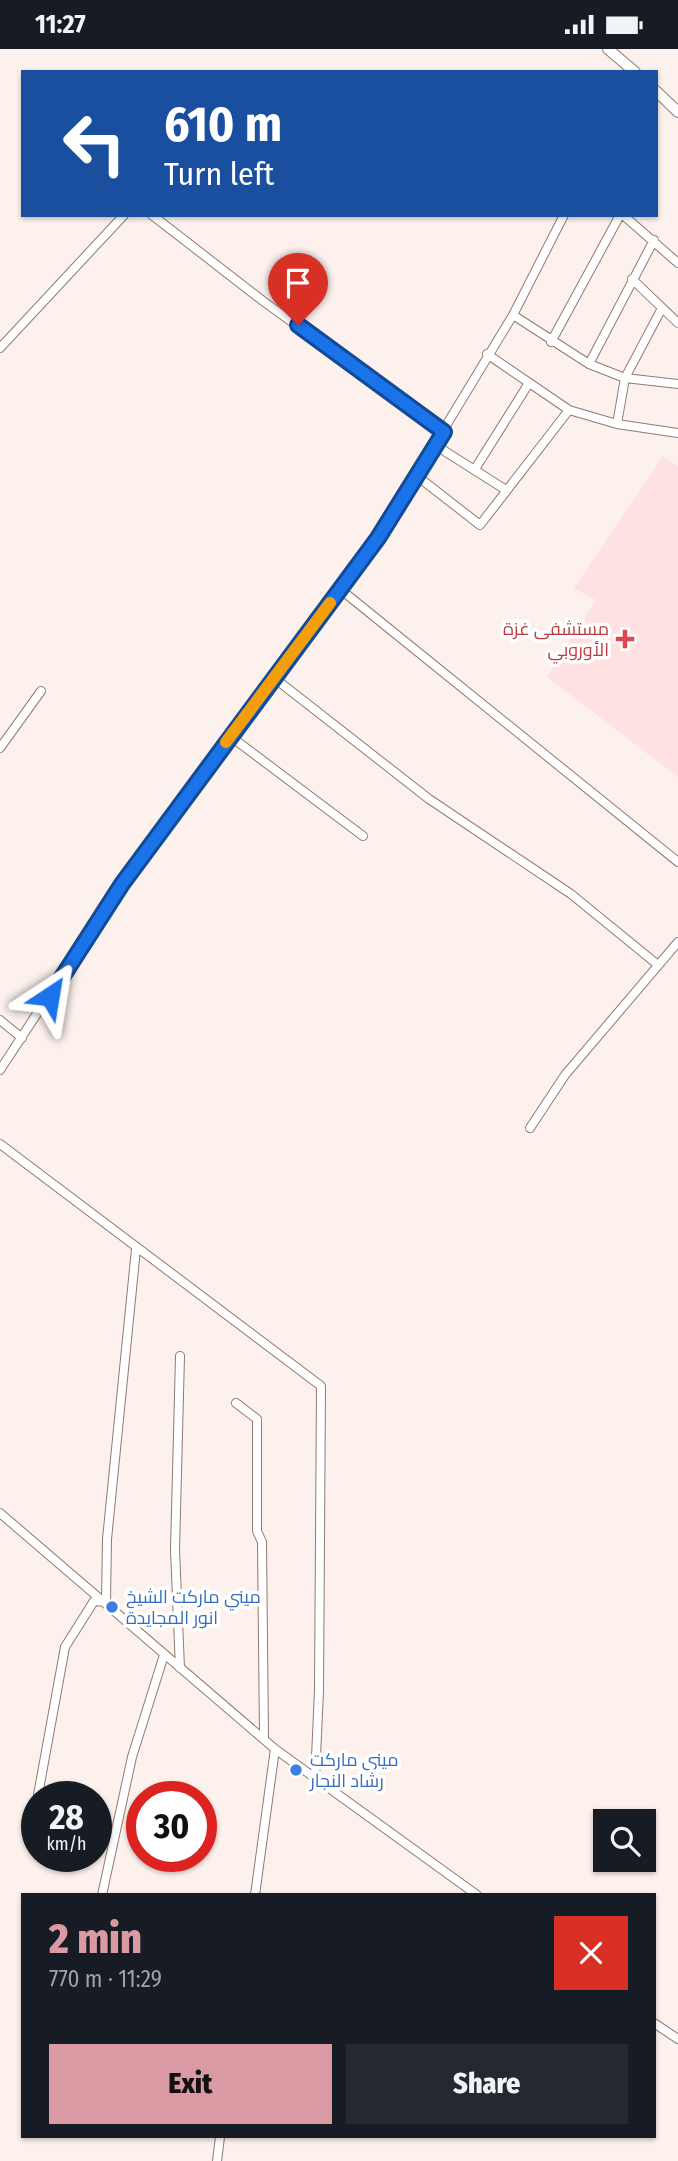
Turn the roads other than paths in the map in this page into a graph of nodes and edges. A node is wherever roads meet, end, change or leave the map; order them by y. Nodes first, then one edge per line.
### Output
1 (608, 49) edge
2 (633, 70) edge
3 (658, 93) edge
4 (678, 112) edge
5 (122, 217) edge
6 (155, 217) edge
7 (563, 217) edge
8 (621, 217) edge
9 (625, 217) edge
10 (654, 240) junction
11 (678, 263) edge
12 (632, 279) junction
13 (662, 308) junction
14 (513, 315) junction
15 (678, 323) edge
16 (551, 342) junction
17 (0, 348) edge
18 (487, 354) junction
19 (589, 364) junction
20 (625, 378) junction
21 (529, 383) junction
22 (678, 384) edge
23 (569, 410) junction
24 (617, 424) junction
25 (444, 432) junction
26 (678, 433) edge
27 (435, 445) junction
28 (475, 469) junction
29 (417, 476) junction
30 (506, 490) junction
31 (340, 589) junction
32 (273, 677) junction
33 (41, 691) dead end
34 (230, 736) junction
35 (0, 748) edge
36 (363, 836) dead end
37 (678, 862) edge
38 (678, 942) edge
39 (658, 965) junction
40 (0, 1020) edge
41 (22, 1038) junction
42 (0, 1070) edge
43 (530, 1128) dead end
44 (0, 1144) edge
45 (136, 1249) junction
46 (180, 1356) dead end
47 (236, 1403) dead end
48 (0, 1513) edge
49 (106, 1602) junction
50 (164, 1655) junction
51 (180, 1668) junction
52 (264, 1738) junction
53 (275, 1749) junction
54 (315, 1779) junction
55 (41, 1781) edge
56 (102, 1893) edge
57 (255, 1893) edge
58 (474, 1893) edge
59 (656, 2024) edge
60 (678, 2039) edge
61 (220, 2138) edge
62 (217, 2161) edge

1 - 2 street
3 - 4 street
5 - 17 street
6 - 25 street
7 - 14 street
8 - 16 street
9 - 10 street
10 - 11 street
10 - 12 street
12 - 13 street
12 - 19 street
13 - 15 street
13 - 20 street
14 - 16 street
14 - 18 street
16 - 19 street
18 - 21 street
18 - 25 street
19 - 20 street
20 - 22 street
20 - 24 street
21 - 23 street
21 - 28 street
23 - 24 street
23 - 30 street
24 - 26 street
25 - 27 street
27 - 28 street
27 - 29 street
28 - 30 street
29 - 30 street
29 - 31 street
31 - 32 street
31 - 37 street
32 - 34 street
32 - 39 street
33 - 35 street
34 - 36 street
34 - 41 street
38 - 39 street
39 - 43 street
40 - 41 street
41 - 42 street
44 - 45 street
45 - 49 street
45 - 54 street
46 - 51 street
47 - 52 street
48 - 49 street
49 - 50 street
49 - 55 street
50 - 51 street
50 - 56 street
51 - 52 street
52 - 53 street
53 - 54 street
53 - 57 street
54 - 58 street
59 - 60 street
61 - 62 street

